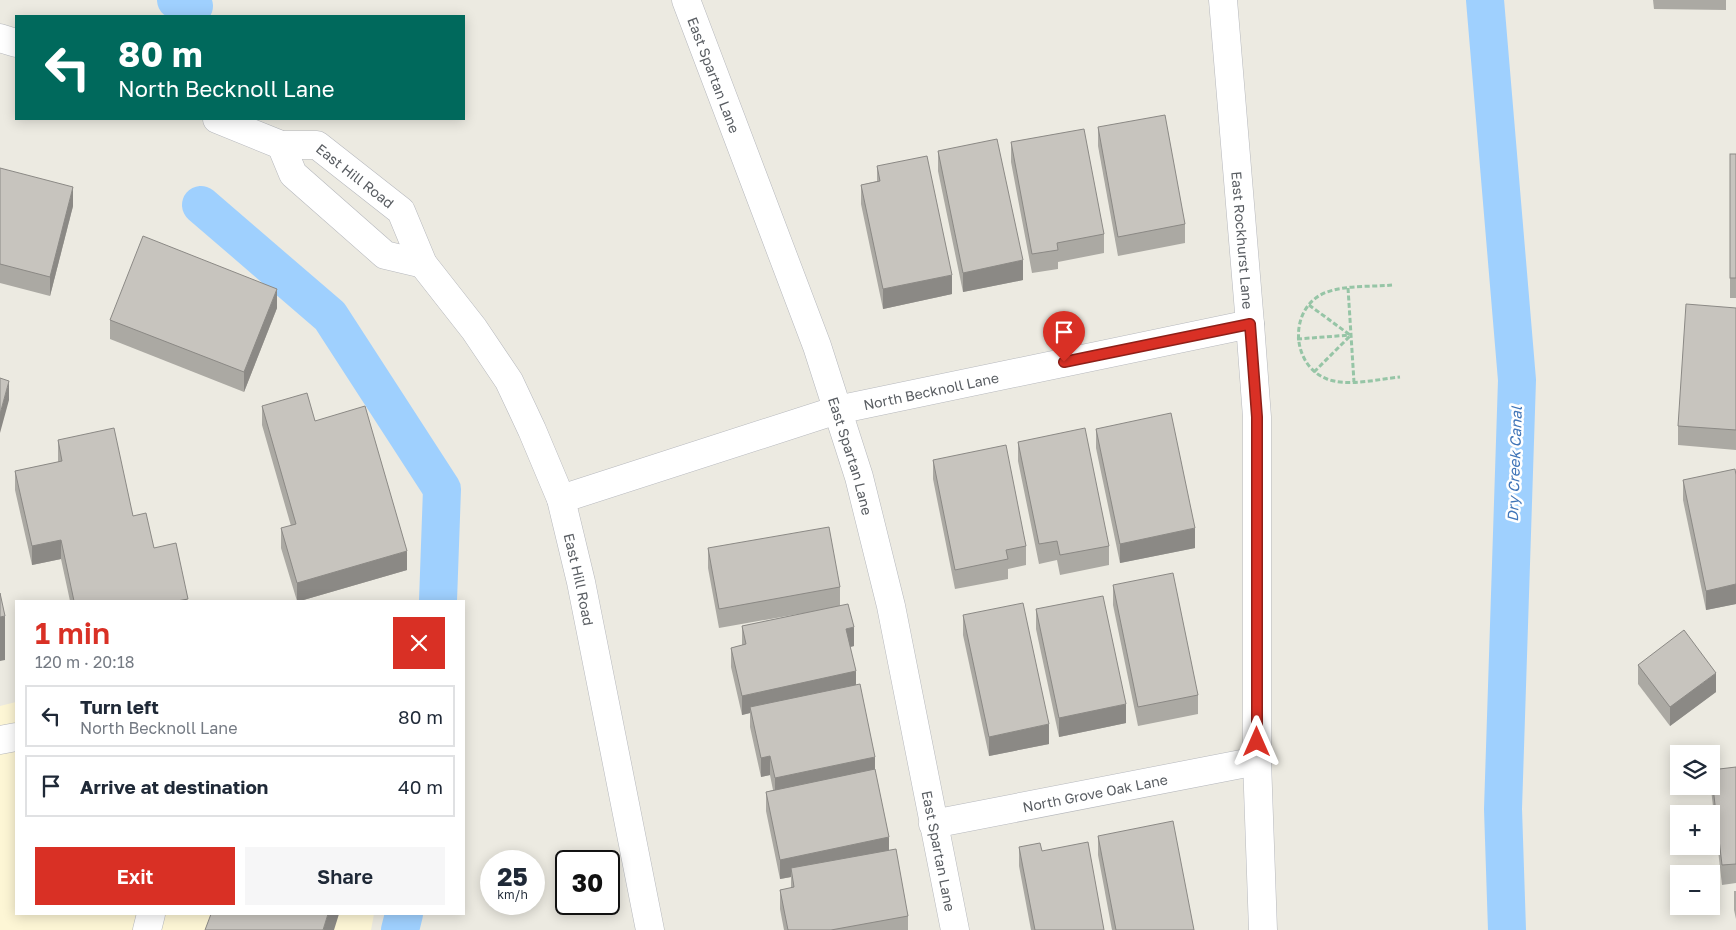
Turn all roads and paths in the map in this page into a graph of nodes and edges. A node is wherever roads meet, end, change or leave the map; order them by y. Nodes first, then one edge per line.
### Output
1 (1223, 0) edge
2 (690, 1) edge
3 (0, 38) edge
4 (15, 43) edge
5 (219, 120) edge
6 (281, 145) junction
7 (423, 264) junction
8 (1392, 285) dead end
9 (1348, 288) junction
10 (1309, 306) junction
11 (1250, 324) junction
12 (1351, 335) junction
13 (1298, 339) junction
14 (1314, 372) junction
15 (1400, 376) dead end
16 (1354, 382) junction
17 (838, 410) junction
18 (561, 499) junction
19 (15, 737) edge
20 (0, 740) edge
21 (1257, 761) junction
22 (933, 824) junction
23 (151, 915) edge
24 (147, 930) edge
25 (650, 930) edge
26 (955, 930) edge
27 (1263, 930) edge

1 - 11 street, East Rockhurst Lane
2 - 17 street, East Spartan Lane
3 - 4 street
5 - 6 street, East Hill Road
6 - 7 street
6 - 7 street, East Hill Road
7 - 18 street, East Hill Road
8 - 9 path
9 - 10 path
9 - 12 path
10 - 12 path
10 - 13 path
11 - 17 street, North Becknoll Lane
11 - 21 street, East Rockhurst Lane
12 - 13 path
12 - 14 path
12 - 16 path
13 - 14 path
14 - 16 path
15 - 16 path
17 - 18 street, North Becknoll Lane
17 - 22 street, East Spartan Lane
18 - 25 street, East Hill Road
19 - 20 street
21 - 22 street, North Grove Oak Lane
21 - 27 street, East Rockhurst Lane
22 - 26 street, East Spartan Lane
23 - 24 street

